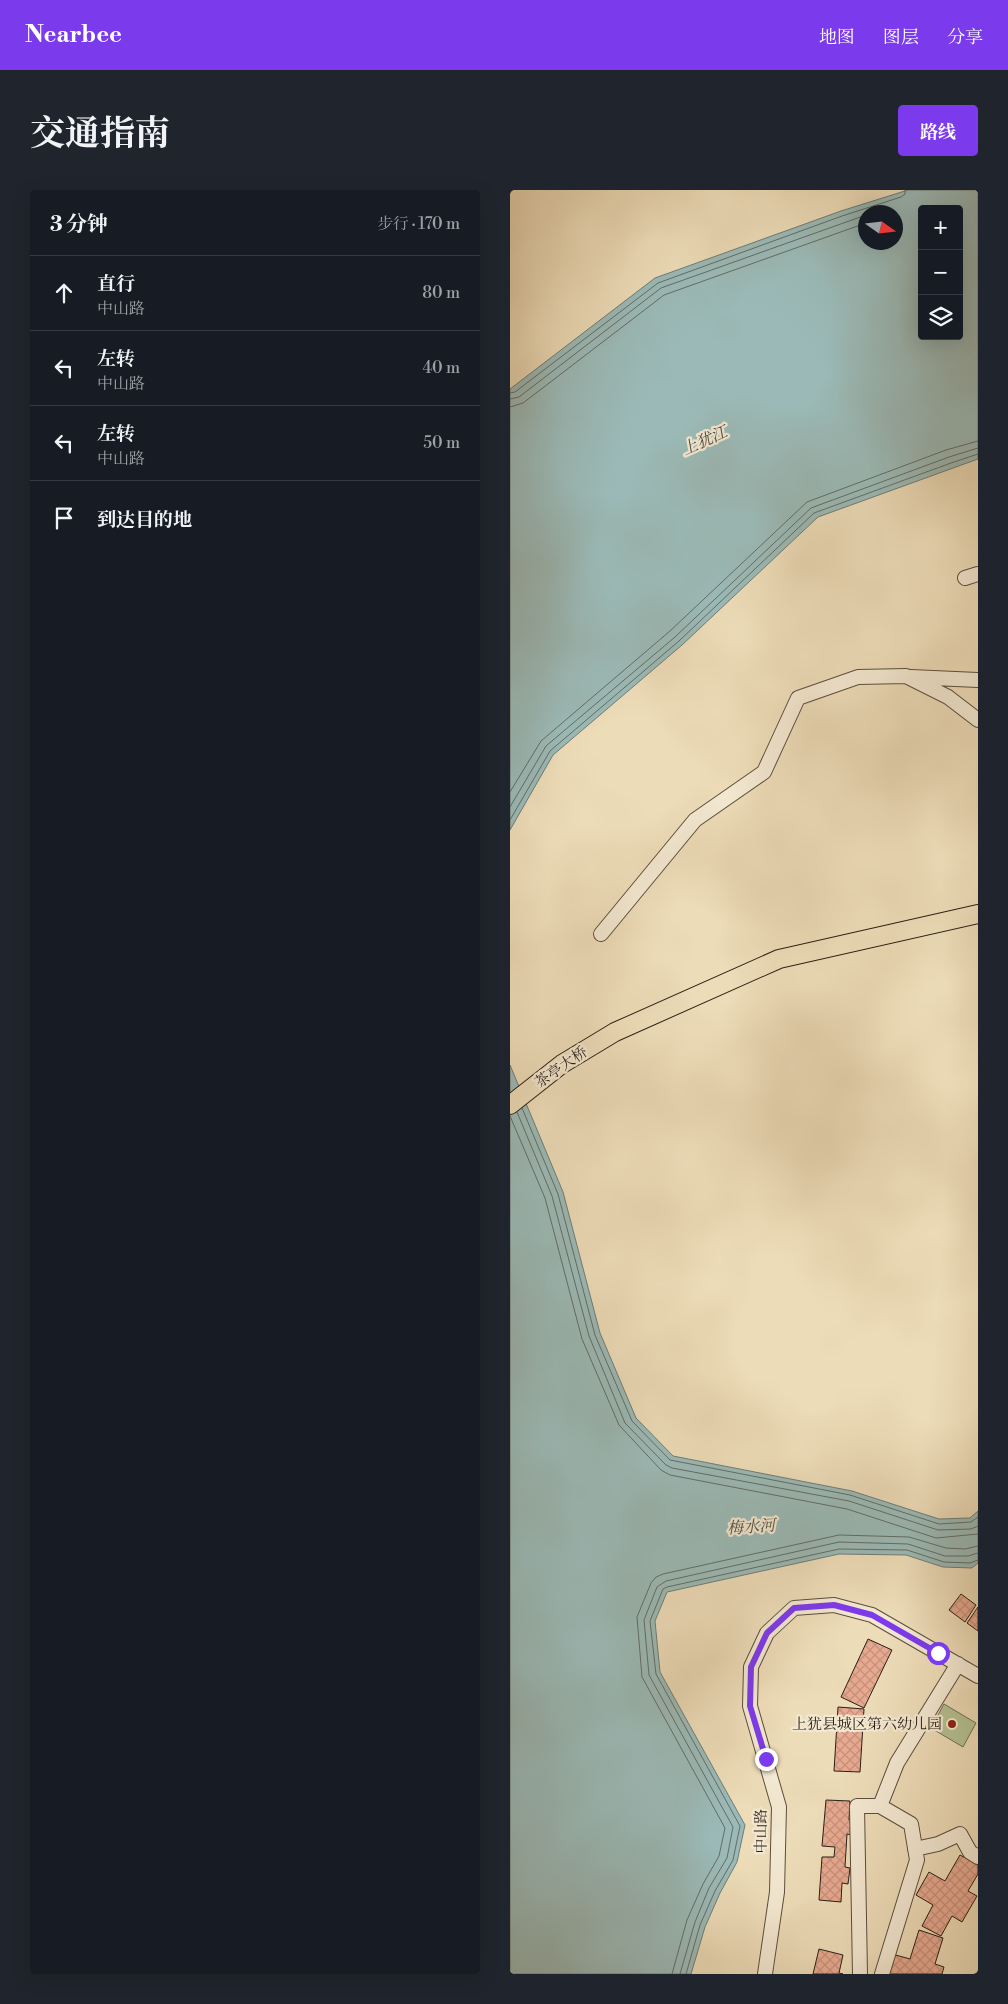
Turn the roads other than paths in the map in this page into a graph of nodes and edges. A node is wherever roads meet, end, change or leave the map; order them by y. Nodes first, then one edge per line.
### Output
1 (906, 676) junction
2 (978, 680) edge
3 (978, 720) edge
4 (978, 914) edge
5 (601, 934) dead end
6 (510, 1105) edge
7 (958, 1664) junction
8 (978, 1676) edge
9 (880, 1806) junction
10 (915, 1849) junction
11 (978, 1857) edge
12 (765, 1974) edge
13 (860, 1974) edge
14 (882, 1974) edge

1 - 2 street
1 - 3 street
1 - 5 street
4 - 6 main road, 茶亭大桥
7 - 8 street, 中山路
7 - 9 street
7 - 12 street, 中山路
9 - 10 street
9 - 13 street
10 - 11 street
10 - 14 street

